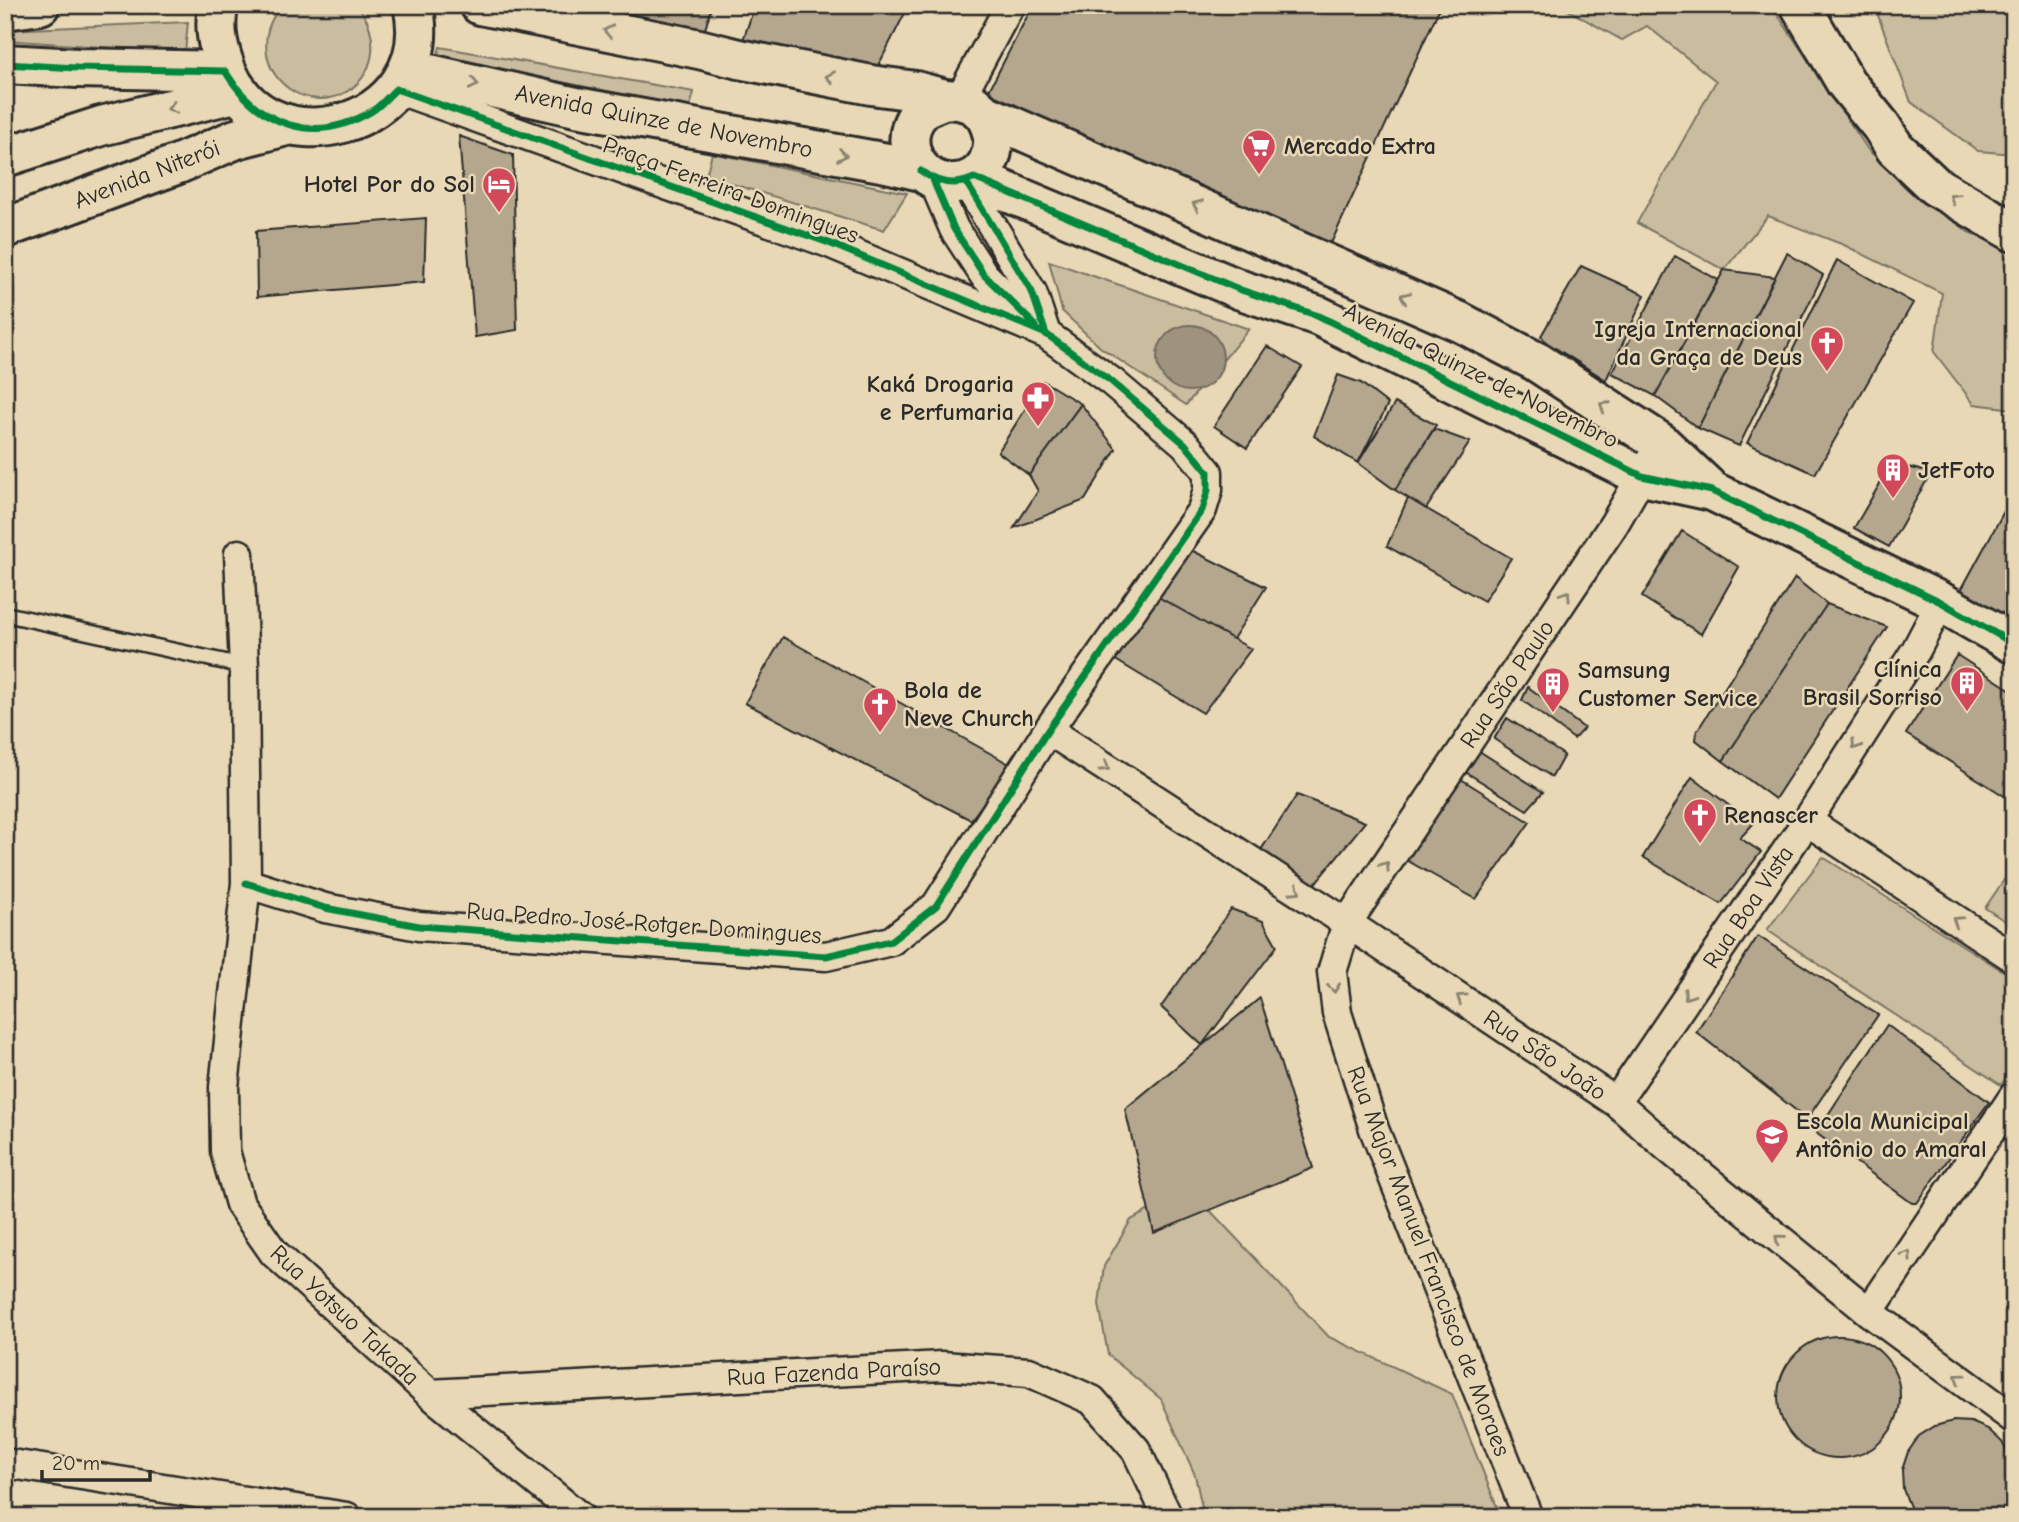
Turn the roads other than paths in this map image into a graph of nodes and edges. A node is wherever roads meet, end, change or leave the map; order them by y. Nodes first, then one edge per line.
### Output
1 (40, 5) edge
2 (219, 5) edge
3 (412, 5) edge
4 (480, 5) edge
5 (1010, 5) edge
6 (1800, 5) edge
7 (5, 10) edge
8 (5, 64) edge
9 (402, 79) junction
10 (232, 81) junction
11 (963, 104) junction
12 (290, 125) junction
13 (5, 157) edge
14 (948, 178) junction
15 (5, 228) edge
16 (2014, 232) edge
17 (1045, 334) junction
18 (1661, 443) junction
19 (1208, 472) joint
20 (1642, 476) junction
21 (1712, 491) junction
22 (239, 554) dead end
23 (1941, 603) junction
24 (5, 614) edge
25 (2014, 644) edge
26 (244, 666) junction
27 (1048, 730) junction
28 (1807, 821) junction
29 (246, 884) junction
30 (1347, 923) junction
31 (2014, 958) edge
32 (2014, 1096) edge
33 (1616, 1102) junction
34 (1868, 1312) junction
35 (430, 1394) junction
36 (2014, 1419) edge
37 (8, 1461) edge
38 (347, 1517) edge
39 (580, 1517) edge
40 (1168, 1517) edge
41 (1528, 1517) edge

1 - 7 main road
2 - 10 main road
3 - 9 main road
11 -> 4 main road, Avenida Quinze de Novembro
5 - 11 street
16 -> 6 main road
8 - 10 main road
9 - 12 main road
9 -> 14 main road, Avenida Quinze de Novembro
9 - 17 street, Praça Ferreira Domingues
10 - 12 main road
10 -> 13 main road, Avenida Niterói
11 - 14 main road
11 - 14 main road
18 -> 11 main road, Avenida Quinze de Novembro
12 - 15 main road, Avenida Niterói
14 - 17 street
14 - 20 main road, Avenida Quinze de Novembro
17 - 19 street, Praça Ferreira Domingues
18 - 20 street, Rua São Paulo
18 - 21 main road, Avenida Quinze de Novembro
19 - 27 street, Rua Pedro José Rotger Domingues
20 - 21 main road, Avenida Quinze de Novembro
30 -> 20 street, Rua São Paulo
21 - 23 main road, Avenida Quinze de Novembro
22 - 26 street
23 - 25 main road, Avenida Quinze de Novembro
23 -> 28 street, Rua Boa Vista
24 - 26 lane
26 - 29 street
27 - 29 street, Rua Pedro José Rotger Domingues
27 -> 30 street, Rua São João
31 -> 28 street
28 -> 33 street, Rua Boa Vista
29 - 35 street, Rua Yotsuo Takada
33 -> 30 street, Rua São João
30 -> 41 street, Rua Major Manuel Francisco de Moraes
34 -> 32 street
34 -> 33 street, Rua São João
36 -> 34 street, Rua São João
35 - 39 street, Rua Yotsuo Takada
35 - 40 street, Rua Fazenda Paraíso
37 - 38 street

